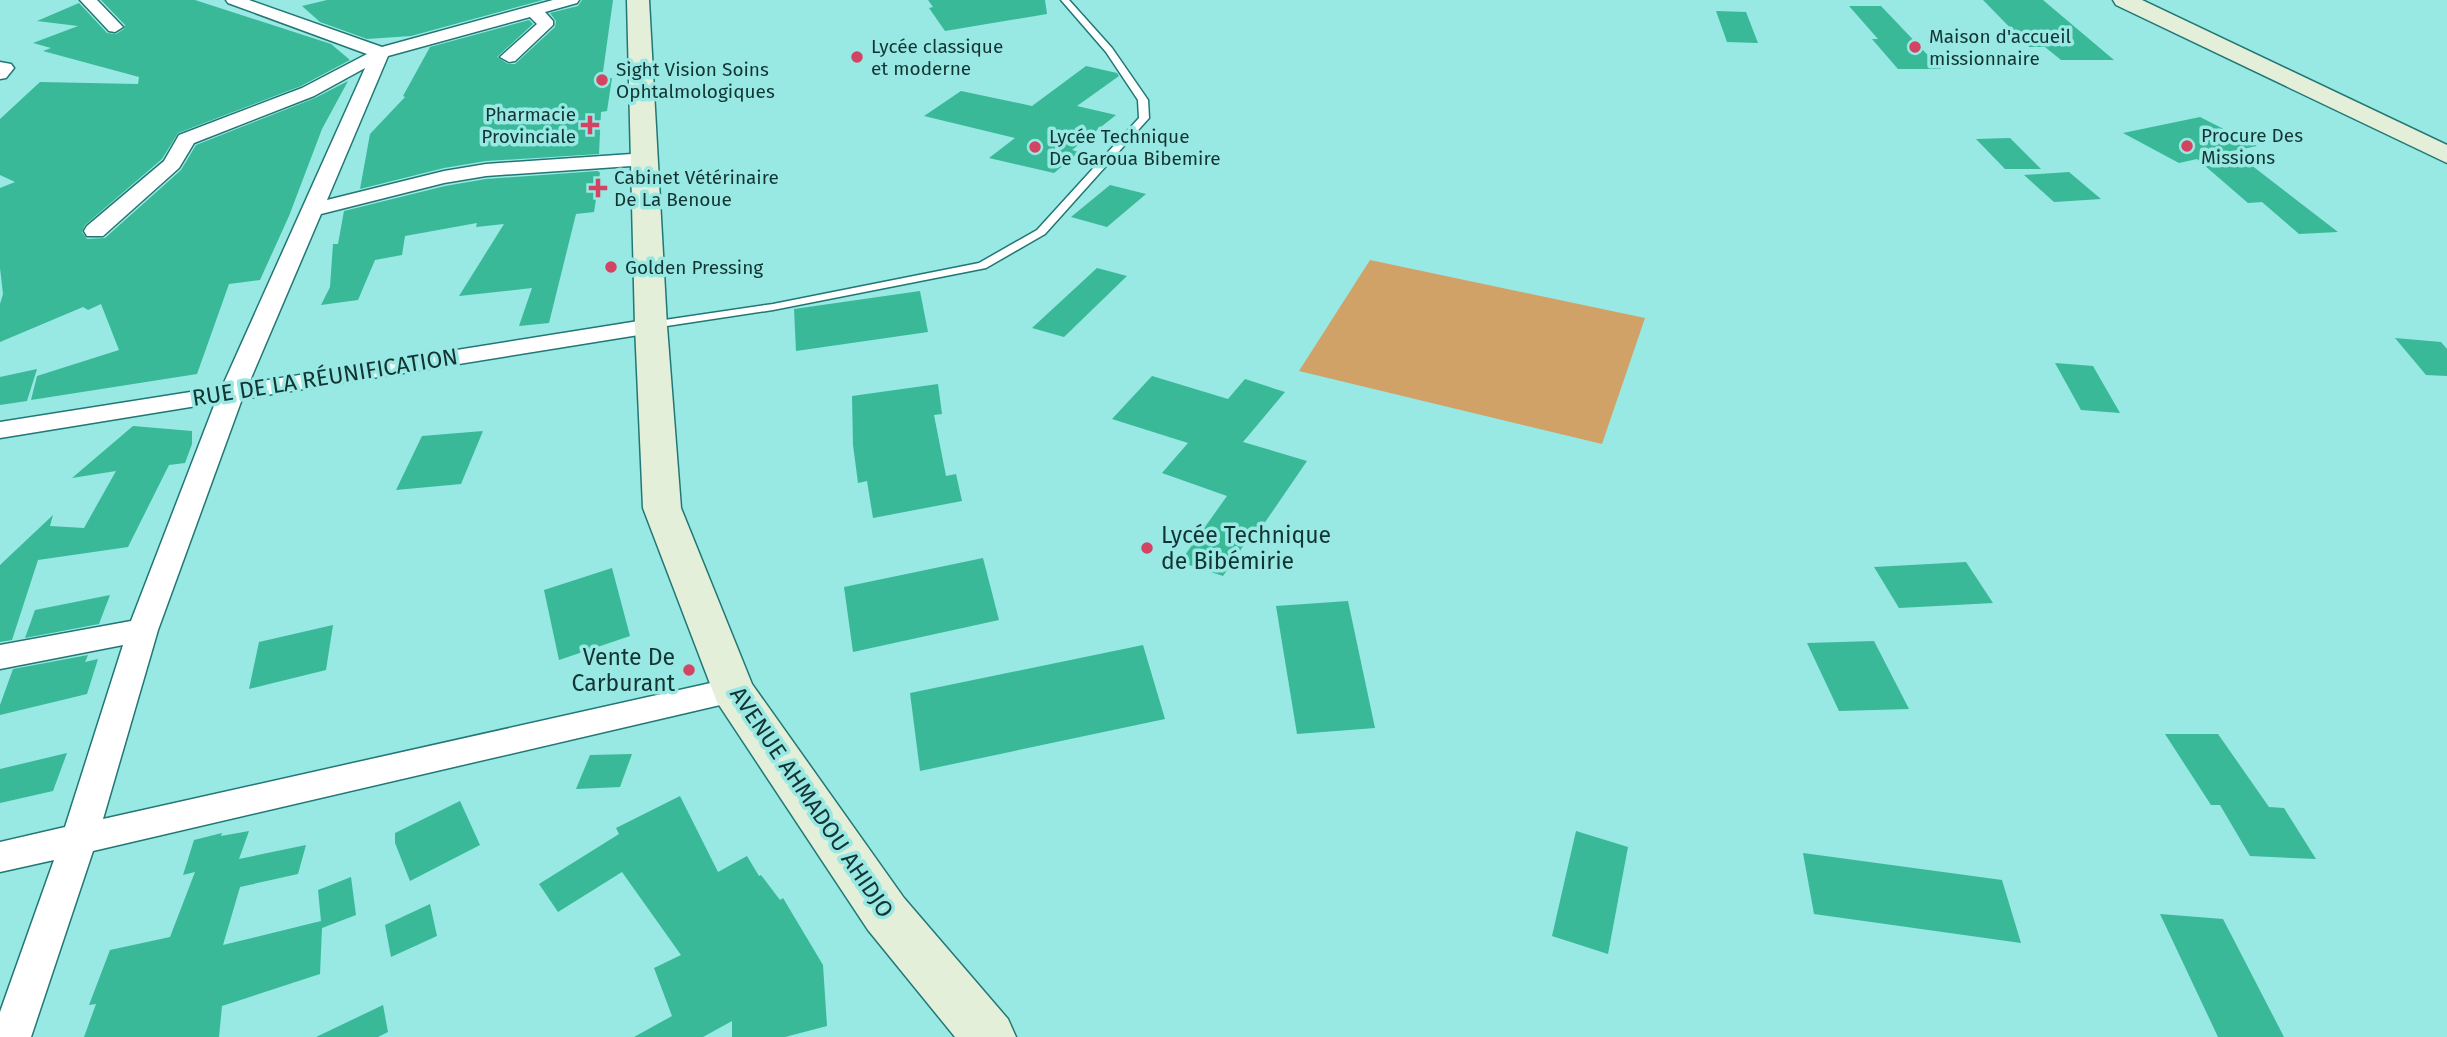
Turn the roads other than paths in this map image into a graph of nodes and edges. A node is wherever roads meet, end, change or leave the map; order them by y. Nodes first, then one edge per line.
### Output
1 (88, 0) edge
2 (234, 0) edge
3 (570, 0) edge
4 (638, 0) edge
5 (1065, 0) edge
6 (2124, 0) edge
7 (533, 11) junction
8 (115, 26) dead end
9 (381, 53) junction
10 (509, 57) dead end
11 (0, 67) edge
12 (0, 74) edge
13 (2447, 155) edge
14 (646, 159) junction
15 (314, 209) junction
16 (95, 231) dead end
17 (651, 326) junction
18 (232, 392) junction
19 (0, 430) edge
20 (143, 630) junction
21 (0, 657) edge
22 (733, 690) junction
23 (79, 840) junction
24 (0, 857) edge
25 (11, 1037) edge
26 (989, 1037) edge

1 - 8 street
2 - 9 street
3 - 7 street
4 - 14 main road, AVENUE AHMADOU AHIDJO
5 - 17 lane
6 - 13 main road
7 - 9 street
7 - 10 street
9 - 15 street
9 - 16 street
11 - 12 street
14 - 15 street
14 - 17 main road, AVENUE AHMADOU AHIDJO
15 - 18 street
17 - 18 street, RUE DE LA RÉUNIFICATION
17 - 22 main road, AVENUE AHMADOU AHIDJO
18 - 19 street, RUE DE LA RÉUNIFICATION
18 - 20 street
20 - 21 street
20 - 23 street
22 - 23 street
22 - 26 main road, AVENUE AHMADOU AHIDJO
23 - 24 street
23 - 25 street

